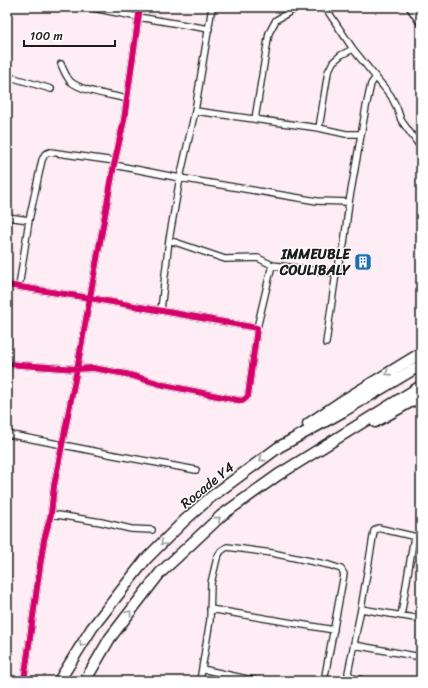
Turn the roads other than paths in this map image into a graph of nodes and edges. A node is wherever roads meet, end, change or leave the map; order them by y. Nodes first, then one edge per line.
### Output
1 (88, 7) edge
2 (140, 7) edge
3 (212, 7) edge
4 (298, 7) edge
5 (325, 7) edge
6 (410, 7) edge
7 (138, 17) junction
8 (421, 22) edge
9 (209, 30) junction
10 (353, 49) junction
11 (61, 64) dead end
12 (7, 76) edge
13 (376, 77) junction
14 (51, 89) dead end
15 (127, 99) junction
16 (195, 111) junction
17 (255, 119) junction
18 (319, 128) junction
19 (361, 134) junction
20 (421, 148) edge
21 (114, 163) junction
22 (180, 178) junction
23 (349, 202) junction
24 (7, 217) edge
25 (30, 220) junction
26 (169, 240) junction
27 (272, 265) junction
28 (336, 273) junction
29 (7, 285) edge
30 (19, 287) junction
31 (90, 298) junction
32 (160, 310) junction
33 (257, 328) junction
34 (326, 342) dead end
35 (421, 353) edge
36 (7, 364) edge
37 (421, 365) edge
38 (77, 369) junction
39 (421, 386) edge
40 (421, 396) edge
41 (7, 434) edge
42 (62, 445) junction
43 (279, 447) junction
44 (309, 456) junction
45 (196, 470) dead end
46 (51, 514) junction
47 (152, 530) dead end
48 (414, 536) junction
49 (421, 538) edge
50 (210, 609) junction
51 (361, 609) junction
52 (401, 616) junction
53 (421, 619) edge
54 (334, 630) junction
55 (354, 645) junction
56 (421, 657) edge
57 (202, 669) junction
58 (24, 681) edge
59 (59, 681) edge
60 (85, 681) edge
61 (200, 681) edge
62 (256, 681) edge
63 (324, 681) edge
64 (368, 681) edge

1 - 7 street
2 - 7 street
3 - 9 street
4 - 17 street
5 - 10 street
6 - 8 main road
7 - 9 street
7 - 15 street
9 - 16 street
10 - 13 street
10 - 18 street
11 - 15 street
12 - 14 street
13 - 19 street
13 - 20 street
15 - 21 street
16 - 17 street
16 - 22 street
17 - 18 street
18 - 19 street
19 - 23 street
21 - 22 street
21 - 25 street
21 - 31 street
22 - 23 street
22 - 26 street
23 - 28 street
24 - 25 street
25 - 30 street
26 - 27 street
26 - 32 street
27 - 28 street
27 - 33 street
28 - 34 street
29 - 30 street
30 - 31 street
31 - 32 street
31 - 38 street
32 - 33 street
33 - 38 street
35 -> 43 highway
36 - 38 street
37 - 43 highway, Rocade Y4
38 - 42 street
39 - 44 highway
40 - 44 highway
41 - 42 street
42 - 45 street
42 - 46 street
43 -> 59 highway, Rocade Y4
60 -> 44 highway
46 - 47 street
46 - 58 street
48 - 49 street
48 - 51 street
48 - 52 street
50 - 54 street
50 - 54 street
50 - 57 street
51 - 52 street
51 - 55 street
52 - 53 street
54 - 63 street
55 - 56 street
55 - 64 street
57 - 61 street
57 - 62 street

